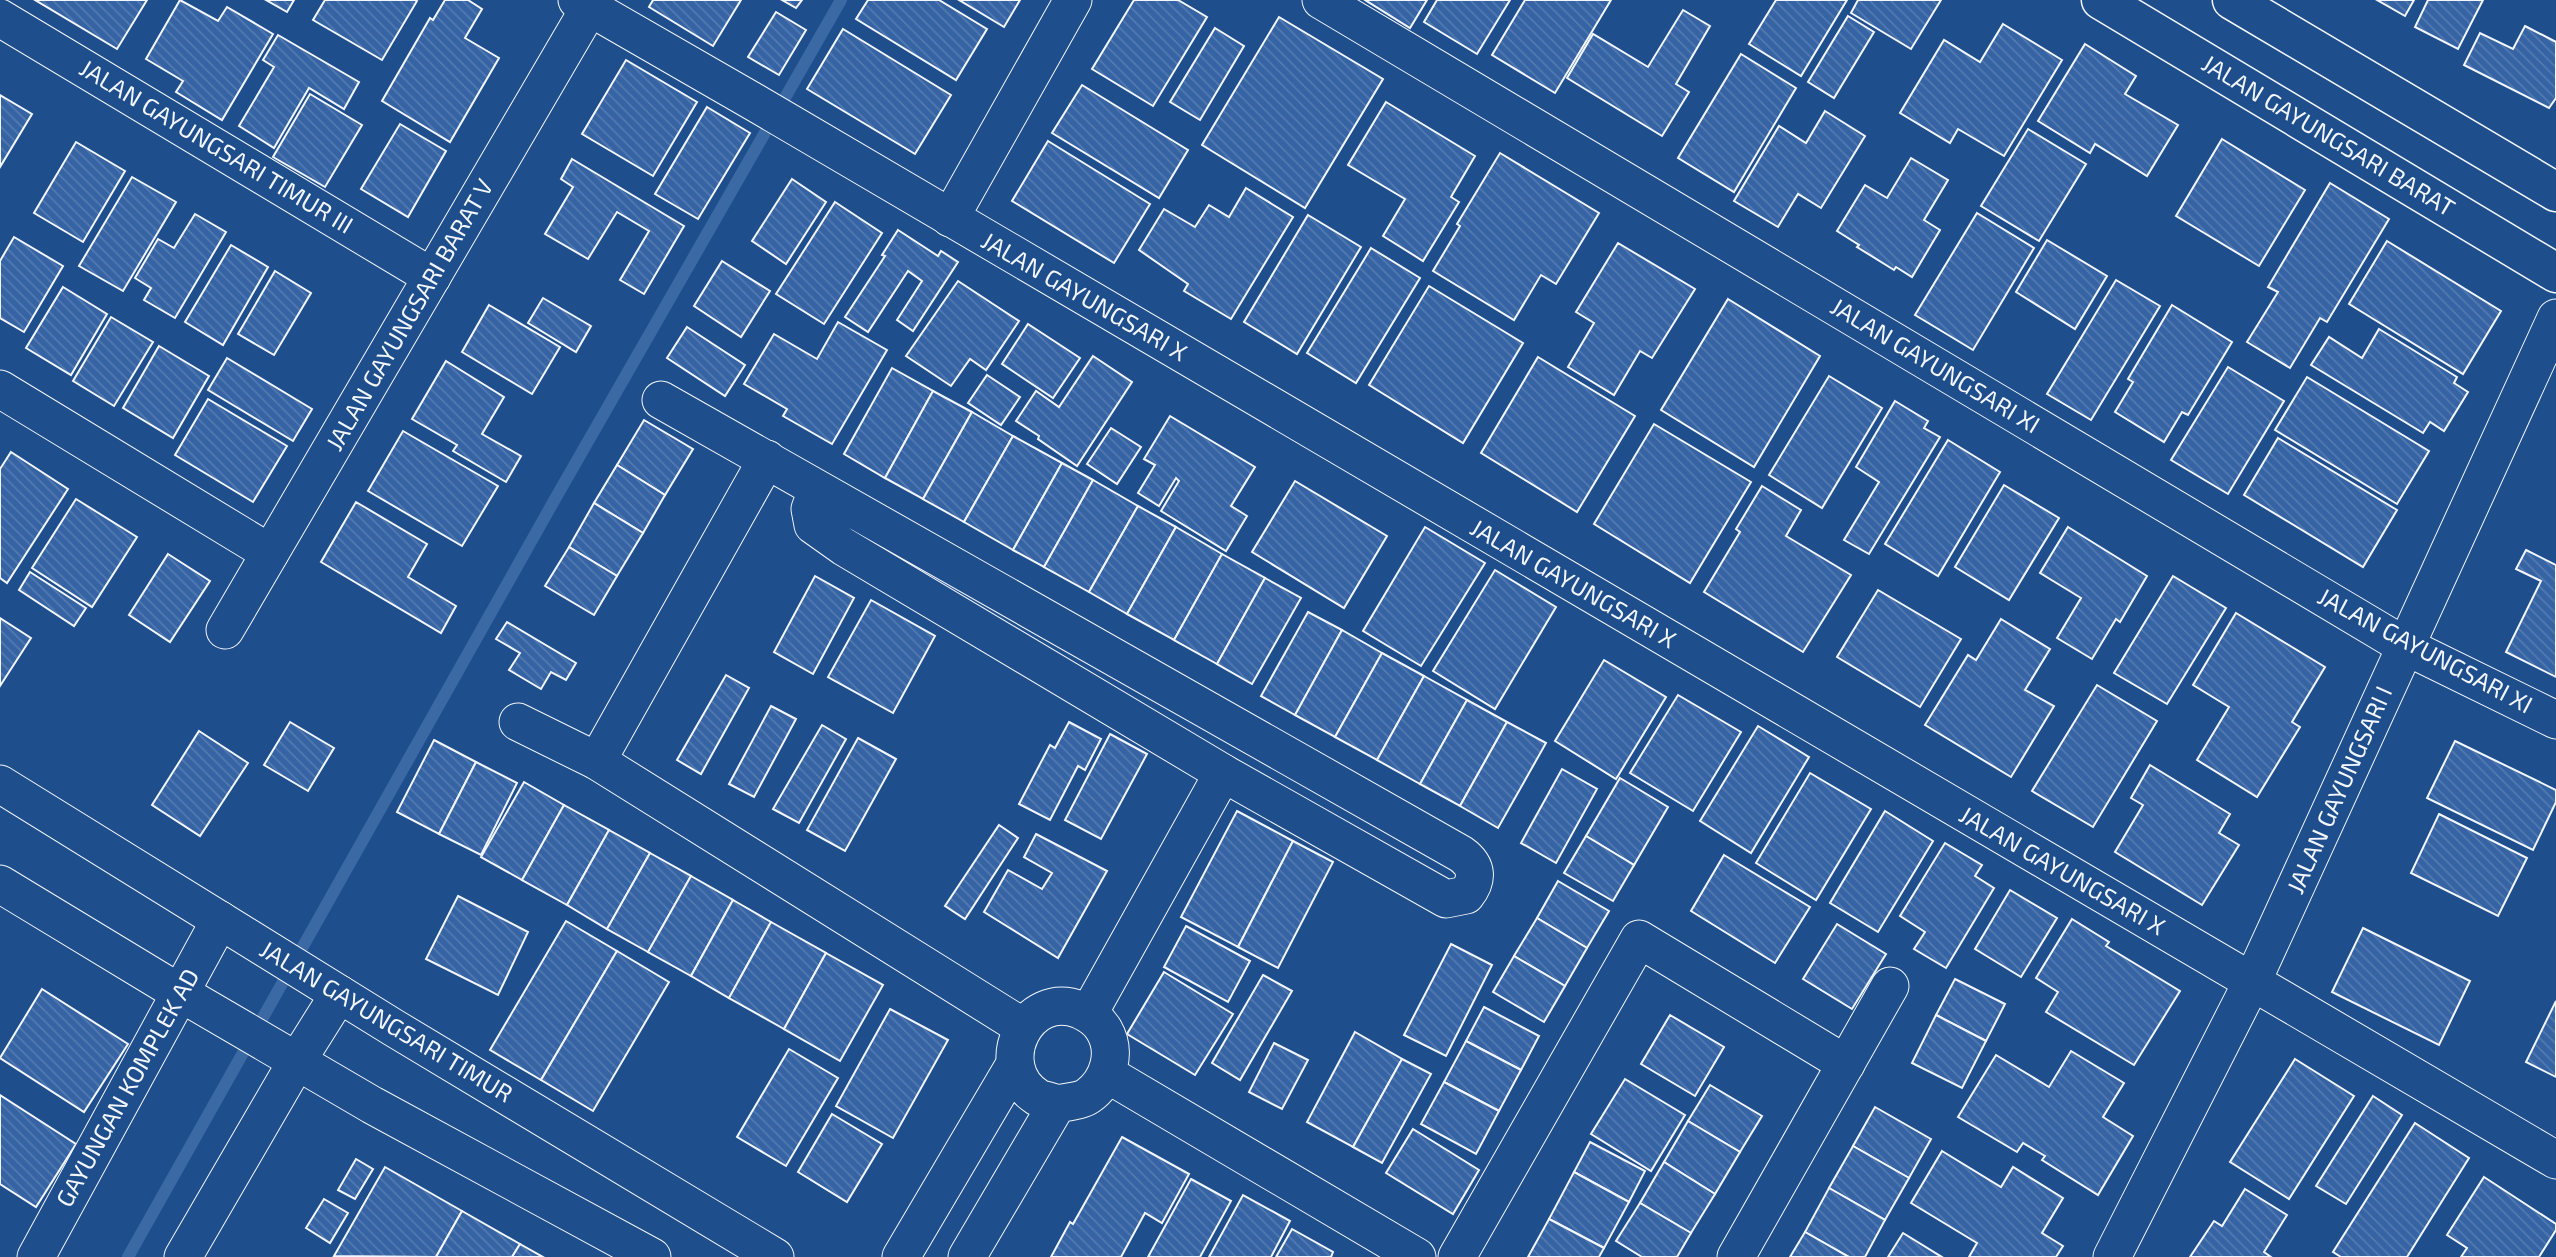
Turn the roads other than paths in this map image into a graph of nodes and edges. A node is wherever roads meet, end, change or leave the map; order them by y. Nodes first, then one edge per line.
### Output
1 (1073, 0) edge
2 (1321, 0) edge
3 (2101, 0) edge
4 (2232, 0) edge
5 (587, 3) edge
6 (0, 18) edge
7 (2556, 192) edge
8 (950, 218) junction
9 (2556, 273) edge
10 (432, 276) junction
11 (2556, 318) edge
12 (0, 389) edge
13 (661, 400) dead end
14 (767, 459) junction
15 (817, 490) junction
16 (270, 553) junction
17 (225, 630) dead end
18 (2405, 646) junction
19 (2556, 720) edge
20 (518, 722) dead end
21 (597, 761) junction
22 (1223, 773) junction
23 (0, 784) edge
24 (0, 884) edge
25 (234, 929) junction
26 (2252, 982) junction
27 (1891, 986) dead end
28 (328, 987) junction
29 (194, 1001) junction
30 (1089, 1013) junction
31 (1023, 1027) junction
32 (286, 1054) junction
33 (1015, 1064) junction
34 (1846, 1064) junction
35 (1107, 1074) junction
36 (1057, 1104) junction
37 (2556, 1160) edge
38 (36, 1257) edge
39 (183, 1257) edge
40 (652, 1257) edge
41 (775, 1257) edge
42 (901, 1257) edge
43 (967, 1257) edge
44 (1418, 1257) edge
45 (1457, 1257) edge
46 (1736, 1257) edge
47 (2112, 1257) edge

1 - 8 street
2 - 18 street, JALAN GAYUNGSARI XI
3 - 9 street, JALAN GAYUNGSARI BARAT
4 - 7 street
5 - 8 street, JALAN GAYUNGSARI X
5 - 10 street, JALAN GAYUNGSARI BARAT V
6 - 10 street, JALAN GAYUNGSARI TIMUR III
8 - 26 street, JALAN GAYUNGSARI X
10 - 16 street, JALAN GAYUNGSARI BARAT V
11 - 18 street, JALAN GAYUNGSARI I
12 - 16 street
13 - 14 street
14 - 15 street
14 - 21 street
15 - 22 street
15 - 22 street
16 - 17 street, JALAN GAYUNGSARI BARAT V
18 - 19 street, JALAN GAYUNGSARI XI
18 - 26 street, JALAN GAYUNGSARI I
20 - 21 street
21 - 31 street
22 - 30 street
23 - 25 street, JALAN GAYUNGSARI TIMUR
24 - 29 street
25 - 28 street, JALAN GAYUNGSARI TIMUR
25 - 29 street, GAYUNGAN KOMPLEK AD
26 - 37 street, JALAN GAYUNGSARI X
26 - 47 street, JALAN GAYUNGSARI I
27 - 34 street
28 - 32 street
28 - 41 street, JALAN GAYUNGSARI TIMUR
29 - 32 street
29 - 38 street, GAYUNGAN KOMPLEK AD
30 - 31 street
30 - 35 street
31 - 33 street
32 - 39 street
32 - 40 street
33 - 36 street
33 - 42 street
34 - 45 street
34 - 46 street
35 - 36 street
35 - 44 street
36 - 43 street

